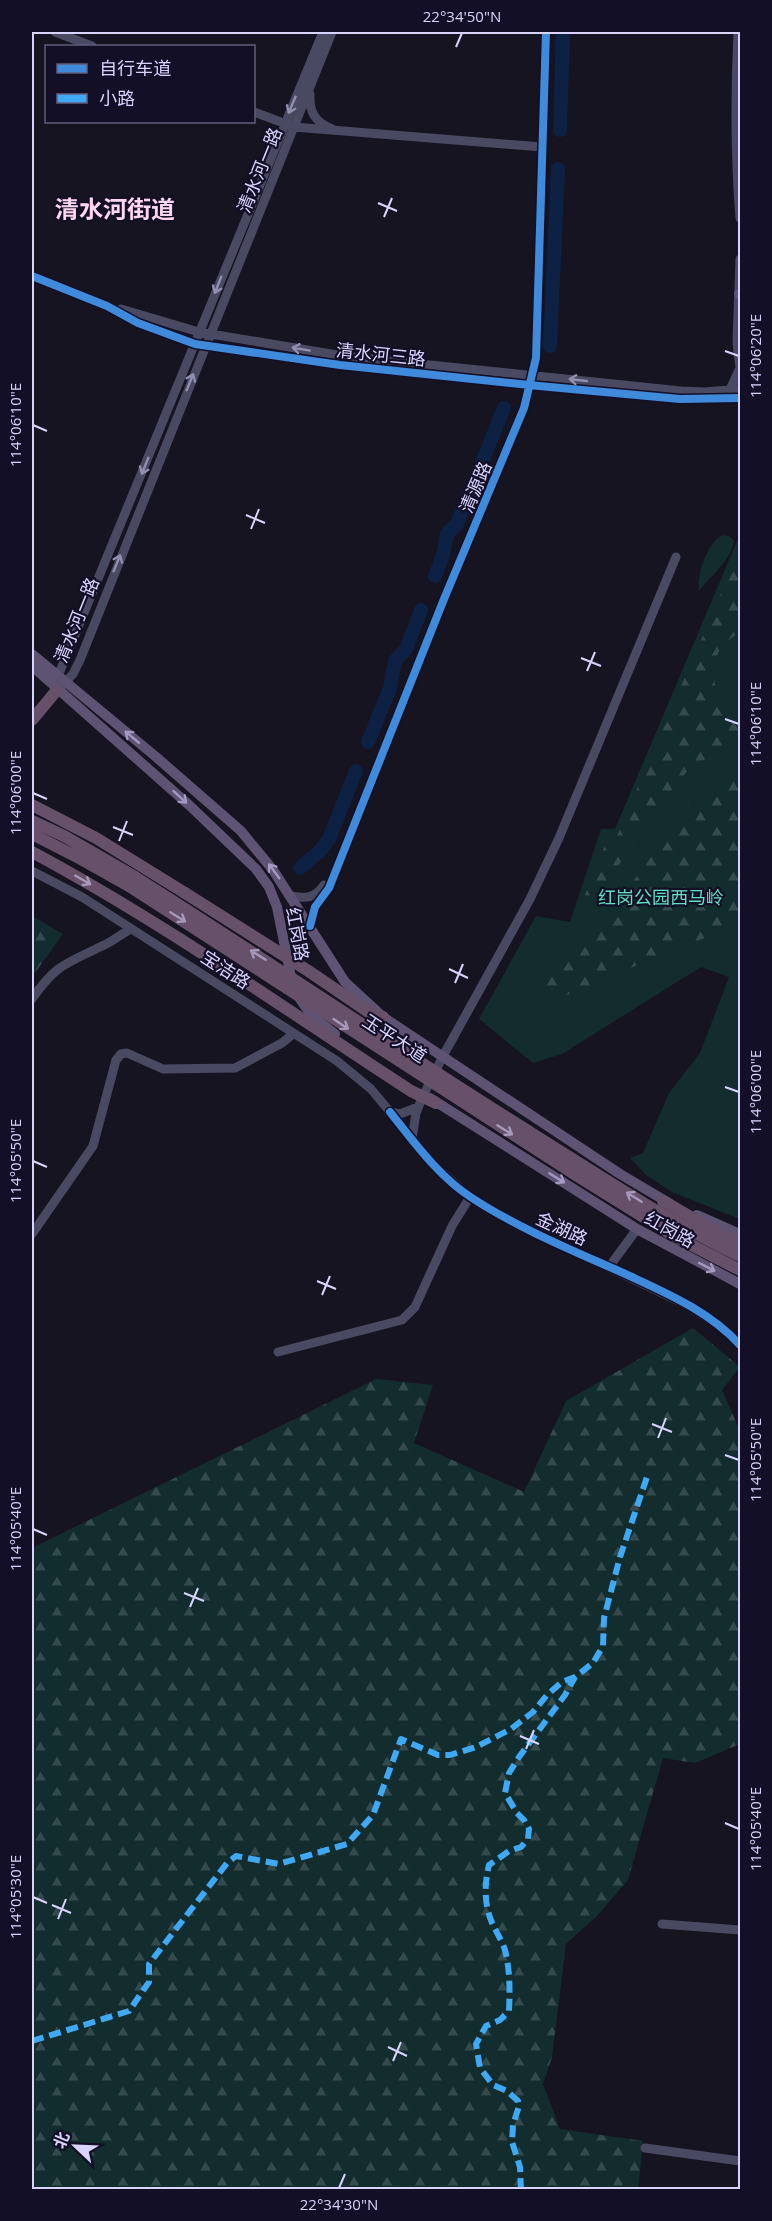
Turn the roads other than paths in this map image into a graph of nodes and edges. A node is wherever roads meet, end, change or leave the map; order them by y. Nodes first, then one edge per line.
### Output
1 (55, 32) edge
2 (323, 32) edge
3 (332, 32) edge
4 (544, 32) edge
5 (738, 32) edge
6 (89, 45) edge
7 (311, 84) junction
8 (255, 112) edge
9 (289, 126) junction
10 (337, 130) junction
11 (540, 147) junction
12 (741, 218) edge
13 (741, 259) edge
14 (32, 276) edge
15 (740, 294) edge
16 (107, 306) junction
17 (199, 332) junction
18 (210, 334) junction
19 (195, 344) junction
20 (205, 345) junction
21 (528, 380) junction
22 (741, 389) edge
23 (728, 395) junction
24 (741, 398) edge
25 (676, 556) dead end
26 (32, 654) edge
27 (32, 666) edge
28 (60, 683) junction
29 (32, 720) edge
30 (32, 805) edge
31 (32, 821) edge
32 (32, 834) edge
33 (32, 852) edge
34 (33, 870) edge
35 (132, 882) junction
36 (291, 896) junction
37 (310, 926) junction
38 (131, 929) junction
39 (32, 999) edge
40 (383, 1017) junction
41 (293, 1034) junction
42 (442, 1056) junction
43 (421, 1100) junction
44 (436, 1103) joint
45 (390, 1112) junction
46 (412, 1139) junction
47 (470, 1197) junction
48 (663, 1201) junction
49 (637, 1229) junction
50 (32, 1234) edge
51 (741, 1234) edge
52 (741, 1244) edge
53 (741, 1256) edge
54 (609, 1267) junction
55 (741, 1270) edge
56 (741, 1284) edge
57 (741, 1345) edge
58 (278, 1352) dead end
59 (662, 1924) dead end
60 (741, 1930) edge
61 (645, 2148) dead end
62 (741, 2161) edge

1 - 6 street
2 -> 9 street, 清水河一路
3 - 7 street, 清水河一路
4 - 11 street, 清源路
5 - 12 street
7 - 9 street, 清水河一路
7 - 10 street
8 - 9 street
9 - 10 street
9 -> 17 street, 清水河一路
9 - 18 street, 清水河一路
10 - 11 street
11 - 21 street, 清源路
13 - 15 street
14 - 16 street, 清水河三路
15 - 23 street
16 - 17 street, 清水河三路
16 - 19 street, 清水河三路
17 - 18 street, 清水河三路
17 - 19 street, 清水河一路
18 - 20 street, 清水河一路
21 -> 18 street, 清水河三路
19 - 20 street, 清水河三路
19 -> 28 street, 清水河一路
20 - 21 street, 清水河三路
28 -> 20 street, 清水河一路
21 - 23 street, 清水河三路
21 - 36 street, 清源路
21 - 37 street, 清源路
22 - 23 street, 清水河三路
23 - 24 street, 清水河三路
25 - 42 street
26 - 28 main road, 红岗路
27 - 28 main road, 红岗路
28 - 29 highway
36 -> 28 main road, 红岗路
28 -> 43 main road, 红岗路
30 - 40 highway, bridge
31 - 35 highway, 玉平大道
32 - 35 highway, 玉平大道
33 -> 43 highway
34 - 38 street, 宝洁路
53 -> 35 highway, 玉平大道, bridge
35 -> 55 highway, 玉平大道, bridge
36 - 37 main road, 红岗路
37 - 40 main road, 红岗路
38 - 39 street
38 - 41 street, 宝洁路
40 - 42 main road, 红岗路
41 - 45 street, 宝洁路
41 - 50 street
42 - 43 street
42 - 48 main road, 红岗路
43 - 44 highway
43 - 45 street
43 - 46 street
44 -> 49 main road, 红岗路
45 - 46 street, 金湖路
46 - 47 street, 金湖路
47 - 54 street, 金湖路
47 - 58 street
48 - 51 main road, 红岗路
48 - 52 highway
49 - 54 street
49 -> 56 main road, 红岗路
54 - 57 street, 金湖路
59 - 60 street
61 - 62 street

